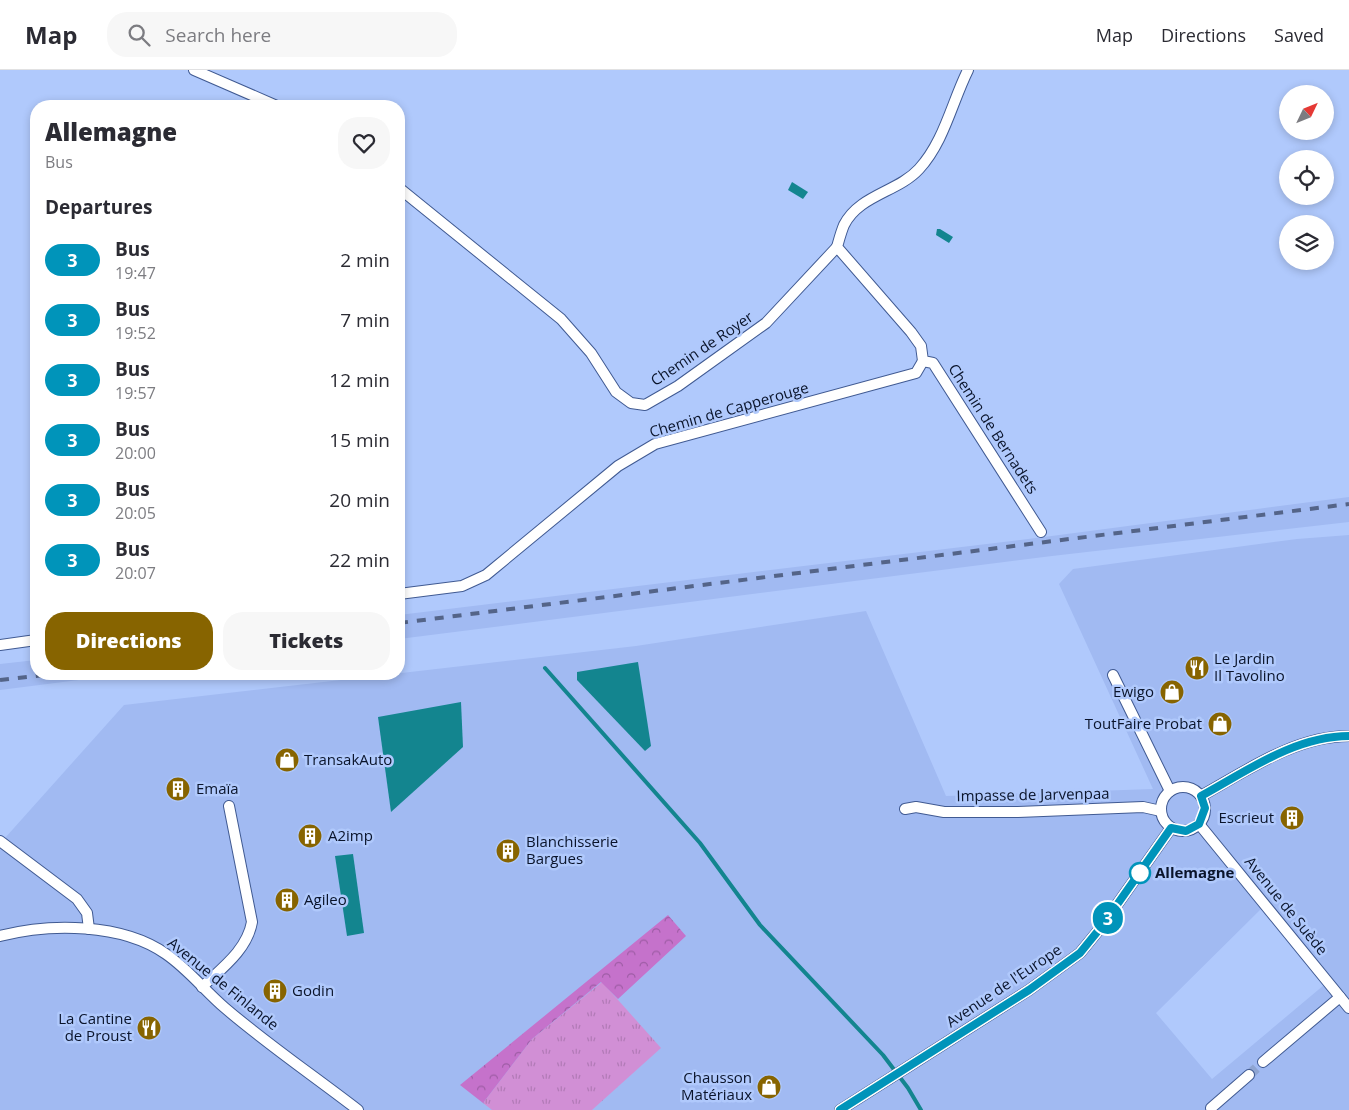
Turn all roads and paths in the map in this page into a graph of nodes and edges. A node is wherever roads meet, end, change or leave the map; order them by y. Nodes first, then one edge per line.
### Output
1 (194, 70) edge
2 (968, 70) edge
3 (263, 100) edge
4 (405, 193) edge
5 (837, 247) junction
6 (923, 361) junction
7 (1041, 532) dead end
8 (405, 593) edge
9 (30, 641) edge
10 (0, 645) edge
11 (1113, 675) dead end
12 (1349, 736) edge
13 (1170, 791) junction
14 (1201, 796) junction
15 (229, 806) dead end
16 (905, 809) dead end
17 (1160, 811) junction
18 (1199, 824) junction
19 (1171, 828) junction
20 (0, 840) edge
21 (89, 929) junction
22 (0, 936) edge
23 (202, 987) junction
24 (1340, 997) junction
25 (1349, 1008) edge
26 (1264, 1062) tunnel mouth
27 (1249, 1075) tunnel mouth
28 (1211, 1108) dead end
29 (358, 1110) edge
30 (840, 1110) edge

1 - 3 street
2 - 5 street
4 - 5 street, Chemin de Royer
5 - 6 street
6 - 7 street, Chemin de Bernadets
6 - 8 street, Chemin de Capperouge
9 - 10 street
11 - 13 street
12 - 14 street
13 - 14 street
13 - 17 street
14 - 18 street
15 - 23 street
16 - 17 street, Impasse de Jarvenpaa
17 - 19 street
18 - 19 street
18 - 24 street, Avenue de Suède
19 - 30 street, Avenue de l'Europe
20 - 21 street
21 - 22 street, Avenue de Finlande
21 - 23 street, Avenue de Finlande
23 - 29 street, Avenue de Finlande
24 - 25 street, Avenue de Suède
24 - 26 street
27 - 28 street

